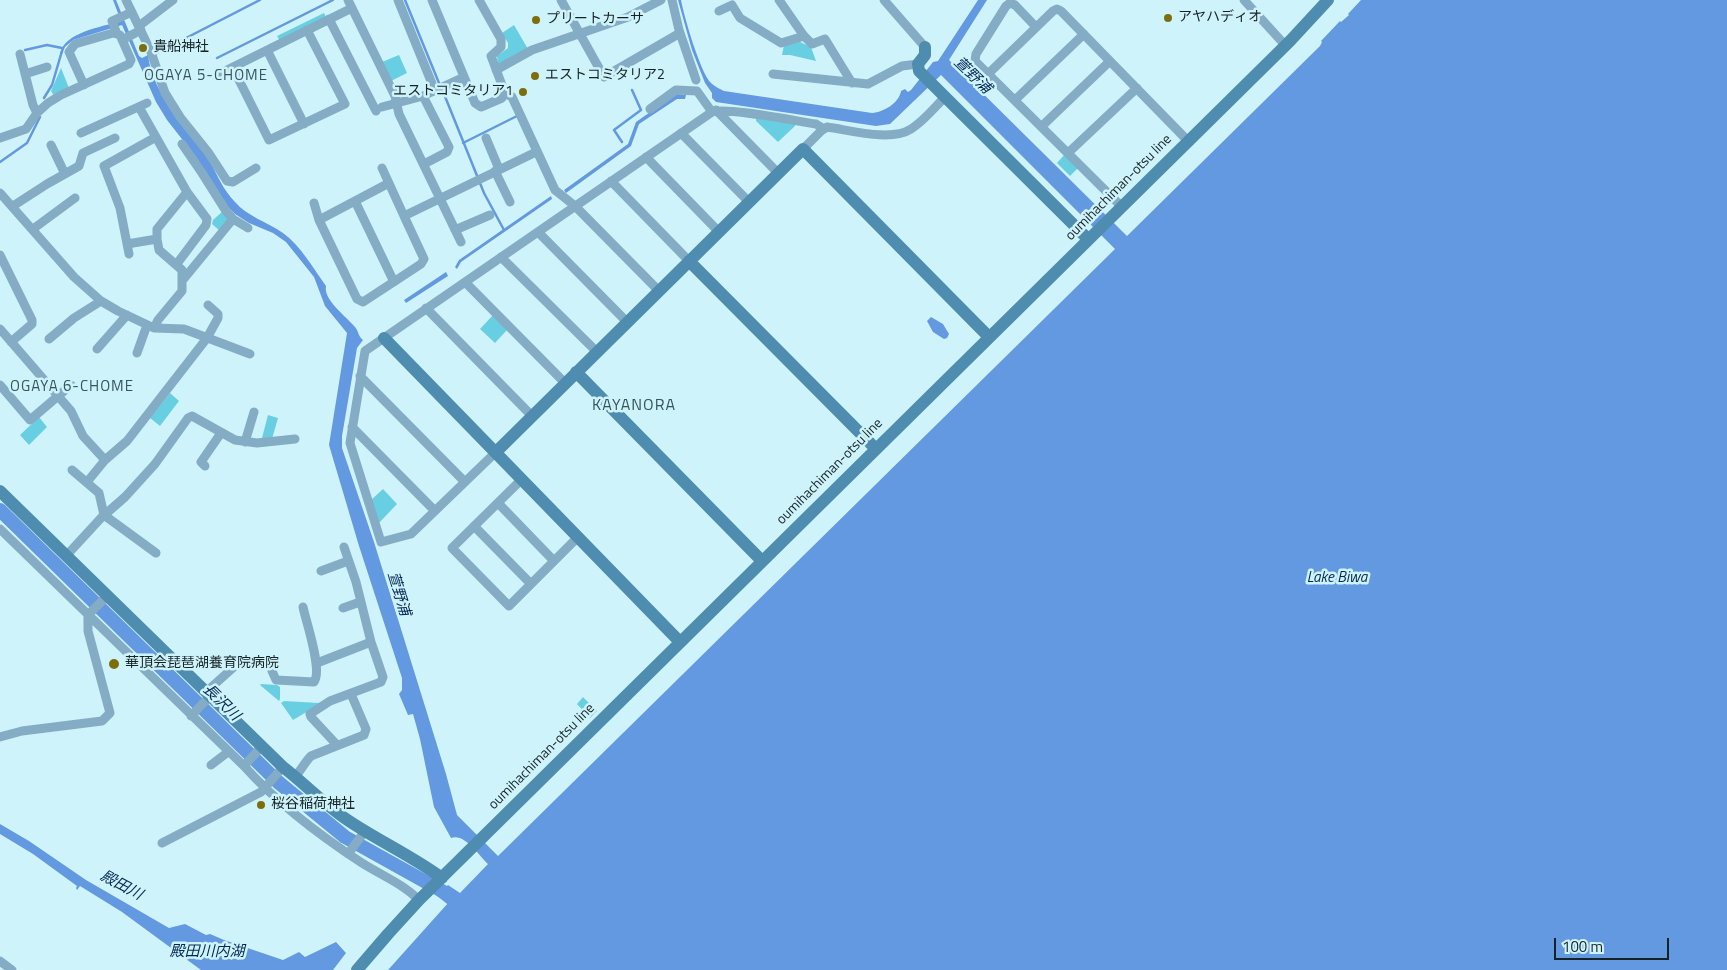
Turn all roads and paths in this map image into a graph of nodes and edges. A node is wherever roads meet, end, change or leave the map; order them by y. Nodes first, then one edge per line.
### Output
1 (126, 0) edge
2 (173, 0) edge
3 (398, 0) edge
4 (432, 0) edge
5 (661, 0) edge
6 (672, 0) edge
7 (779, 0) edge
8 (884, 0) edge
9 (1244, 0) edge
10 (1328, 0) edge
11 (483, 1) edge
12 (564, 1) edge
13 (350, 4) edge
14 (1057, 4) edge
15 (719, 12) dead end
16 (329, 20) junction
17 (122, 27) junction
18 (1036, 27) junction
19 (140, 28) junction
20 (308, 30) junction
21 (680, 33) junction
22 (580, 34) junction
23 (1084, 34) junction
24 (804, 36) junction
25 (1285, 45) junction
26 (925, 47) joint
27 (267, 50) junction
28 (20, 54) dead end
29 (1110, 60) junction
30 (47, 66) dead end
31 (233, 68) junction
32 (920, 69) junction
33 (496, 70) junction
34 (25, 74) junction
35 (773, 74) dead end
36 (988, 74) junction
37 (217, 75) dead end
38 (464, 76) junction
39 (696, 80) dead end
40 (852, 83) junction
41 (84, 85) junction
42 (1137, 88) junction
43 (435, 91) junction
44 (505, 93) junction
45 (423, 96) junction
46 (944, 97) junction
47 (1015, 100) junction
48 (396, 104) junction
49 (650, 109) dead end
50 (714, 111) junction
51 (37, 113) junction
52 (304, 124) junction
53 (1041, 127) junction
54 (824, 129) junction
55 (81, 133) dead end
56 (681, 133) junction
57 (156, 137) junction
58 (0, 138) edge
59 (114, 138) dead end
60 (486, 138) dead end
61 (1188, 141) junction
62 (182, 144) dead end
63 (51, 145) dead end
64 (803, 149) junction
65 (536, 152) junction
66 (1068, 153) junction
67 (646, 157) junction
68 (424, 164) junction
69 (256, 168) dead end
70 (382, 168) dead end
71 (497, 170) junction
72 (778, 173) junction
73 (65, 174) junction
74 (611, 181) junction
75 (389, 183) junction
76 (0, 192) edge
77 (187, 192) junction
78 (75, 198) dead end
79 (440, 198) junction
80 (356, 201) junction
81 (510, 202) dead end
82 (749, 202) junction
83 (314, 203) dead end
84 (13, 206) junction
85 (575, 206) junction
86 (1121, 206) junction
87 (490, 215) dead end
88 (404, 216) junction
89 (234, 219) junction
90 (319, 220) junction
91 (248, 228) dead end
92 (33, 229) junction
93 (455, 230) junction
94 (538, 232) junction
95 (719, 232) junction
96 (1090, 237) junction
97 (157, 239) junction
98 (461, 242) dead end
99 (127, 244) junction
100 (129, 254) dead end
101 (0, 255) edge
102 (501, 257) junction
103 (689, 261) junction
104 (176, 265) junction
105 (182, 281) junction
106 (394, 282) junction
107 (465, 282) junction
108 (658, 291) junction
109 (101, 300) junction
110 (208, 305) dead end
111 (426, 308) junction
112 (127, 315) junction
113 (628, 322) junction
114 (151, 326) junction
115 (0, 329) edge
116 (989, 337) junction
117 (208, 338) junction
118 (384, 338) junction
119 (49, 339) dead end
120 (11, 342) junction
121 (97, 349) dead end
122 (597, 352) junction
123 (137, 353) dead end
124 (250, 354) dead end
125 (576, 372) junction
126 (360, 376) junction
127 (565, 383) junction
128 (0, 385) edge
129 (71, 385) dead end
130 (58, 396) junction
131 (254, 412) dead end
132 (532, 416) junction
133 (352, 427) junction
134 (221, 433) junction
135 (295, 439) dead end
136 (244, 442) junction
137 (876, 448) junction
138 (496, 452) junction
139 (105, 460) junction
140 (205, 466) dead end
141 (72, 470) dead end
142 (522, 479) junction
143 (87, 482) junction
144 (465, 482) junction
145 (0, 491) edge
146 (498, 503) junction
147 (435, 511) junction
148 (104, 515) junction
149 (474, 526) junction
150 (0, 529) edge
151 (578, 537) junction
152 (344, 547) dead end
153 (156, 554) dead end
154 (66, 556) junction
155 (348, 561) junction
156 (554, 561) junction
157 (762, 561) junction
158 (321, 570) dead end
159 (531, 584) junction
160 (105, 597) junction
161 (360, 602) junction
162 (303, 607) dead end
163 (343, 608) dead end
164 (89, 615) junction
165 (371, 642) junction
166 (680, 642) junction
167 (316, 663) junction
168 (351, 694) junction
169 (208, 695) junction
170 (192, 715) junction
171 (0, 737) edge
172 (337, 745) junction
173 (260, 747) junction
174 (228, 752) junction
175 (245, 765) junction
176 (211, 766) dead end
177 (281, 768) junction
178 (295, 777) junction
179 (266, 787) junction
180 (363, 833) junction
181 (162, 843) dead end
182 (349, 852) junction
183 (441, 879) junction
184 (422, 897) junction
185 (0, 961) edge
186 (12, 970) edge
187 (357, 970) edge

1 - 17 street
2 - 19 street
3 - 43 street
4 - 38 street
5 - 22 street
6 - 21 street
7 - 24 street
8 - 26 street
9 - 25 street
10 - 25 street, oumihachiman-otsu line
11 - 33 street
12 - 22 street
13 - 16 street
13 - 48 street
14 - 18 street
14 - 23 street
15 - 24 street
16 - 20 street
16 - 48 street
17 - 19 street
17 - 19 street
17 - 41 street
17 - 41 street
18 - 36 street
18 - 36 street
19 - 69 street
20 - 27 street
20 - 52 street
21 - 22 street
21 - 39 street
22 - 33 street
23 - 29 street
23 - 47 street
24 - 40 street
25 - 61 street, oumihachiman-otsu line
26 - 32 street
27 - 31 street
27 - 52 street
28 - 34 street
29 - 42 street
29 - 53 street
30 - 34 street
31 - 37 street
31 - 52 street
32 - 40 street
32 - 46 street
33 - 44 street
34 - 51 street
35 - 40 street
36 - 47 street
38 - 43 street
38 - 44 street
41 - 51 street
42 - 61 street
42 - 66 street
43 - 45 street
44 - 65 street
45 - 48 street
45 - 68 street
46 - 54 street
46 - 96 street
47 - 53 street
48 - 68 street
49 - 50 street
50 - 54 street
50 - 56 street
50 - 72 street
51 - 58 street
53 - 66 street
54 - 64 street
55 - 57 street
56 - 67 street
56 - 82 street
57 - 77 street
57 - 99 street
59 - 73 street
60 - 71 street
61 - 86 street, oumihachiman-otsu line
62 - 89 street
63 - 73 street
64 - 72 street
64 - 116 street
65 - 71 street
65 - 85 street
66 - 86 street
67 - 74 street
67 - 95 street
68 - 79 street
70 - 75 street
71 - 79 street
71 - 81 street
72 - 82 street
73 - 84 street
74 - 85 street
74 - 103 street
75 - 80 street
75 - 88 street
76 - 84 street
77 - 97 street
77 - 104 street
78 - 92 street
79 - 88 street
79 - 93 street
80 - 90 street
80 - 106 street
82 - 95 street
83 - 90 street
84 - 92 street
85 - 94 street
85 - 108 street
86 - 96 street, oumihachiman-otsu line
87 - 93 street
88 - 106 street
89 - 91 street
89 - 105 street
90 - 106 street
92 - 109 street
93 - 98 street
94 - 102 street
94 - 113 street
95 - 103 street
96 - 116 street, oumihachiman-otsu line
97 - 99 street
97 - 104 street
99 - 100 street
101 - 120 street
102 - 107 street
102 - 122 street
103 - 108 street
103 - 137 street
104 - 105 street
105 - 114 street
107 - 111 street
107 - 127 street
108 - 113 street
109 - 112 street
109 - 119 street
110 - 117 street
111 - 118 street
111 - 132 street
112 - 114 street
112 - 121 street
113 - 122 street
114 - 117 street
114 - 123 street
115 - 120 street
116 - 137 street, oumihachiman-otsu line
117 - 124 street
117 - 139 street
118 - 126 street
118 - 138 street
120 - 130 street
122 - 125 street
125 - 127 street
125 - 157 street
126 - 133 street
126 - 144 street
127 - 132 street
128 - 130 street
129 - 130 street
130 - 139 street
131 - 136 street
132 - 138 street
133 - 147 street
133 - 147 street
134 - 136 street
134 - 140 street
134 - 148 street
135 - 136 street
137 - 157 street, oumihachiman-otsu line
138 - 142 street
138 - 144 street
139 - 143 street
141 - 143 street
142 - 146 street
142 - 151 street
143 - 148 street
144 - 147 street
145 - 154 street
146 - 149 street
146 - 156 street
148 - 153 street
148 - 154 street
149 - 159 street
149 - 159 street
150 - 164 street
151 - 156 street
151 - 166 street
152 - 155 street
154 - 160 street
155 - 158 street
155 - 161 street
156 - 159 street
157 - 166 street, oumihachiman-otsu line
160 - 164 street
160 - 169 street
161 - 163 street
161 - 165 street
162 - 167 street
164 - 170 street
164 - 171 street
165 - 167 street
165 - 168 street
166 - 183 street, oumihachiman-otsu line
167 - 169 street
168 - 172 street
168 - 172 street
169 - 170 street
169 - 173 street
170 - 174 street
172 - 178 street
173 - 175 street
173 - 177 street
174 - 175 street
174 - 176 street
175 - 179 street
177 - 178 street
177 - 179 street
178 - 180 street
179 - 181 street
179 - 182 street
180 - 182 street
180 - 183 street
182 - 184 street
183 - 184 street, oumihachiman-otsu line
184 - 187 street, oumihachiman-otsu line
185 - 186 street

